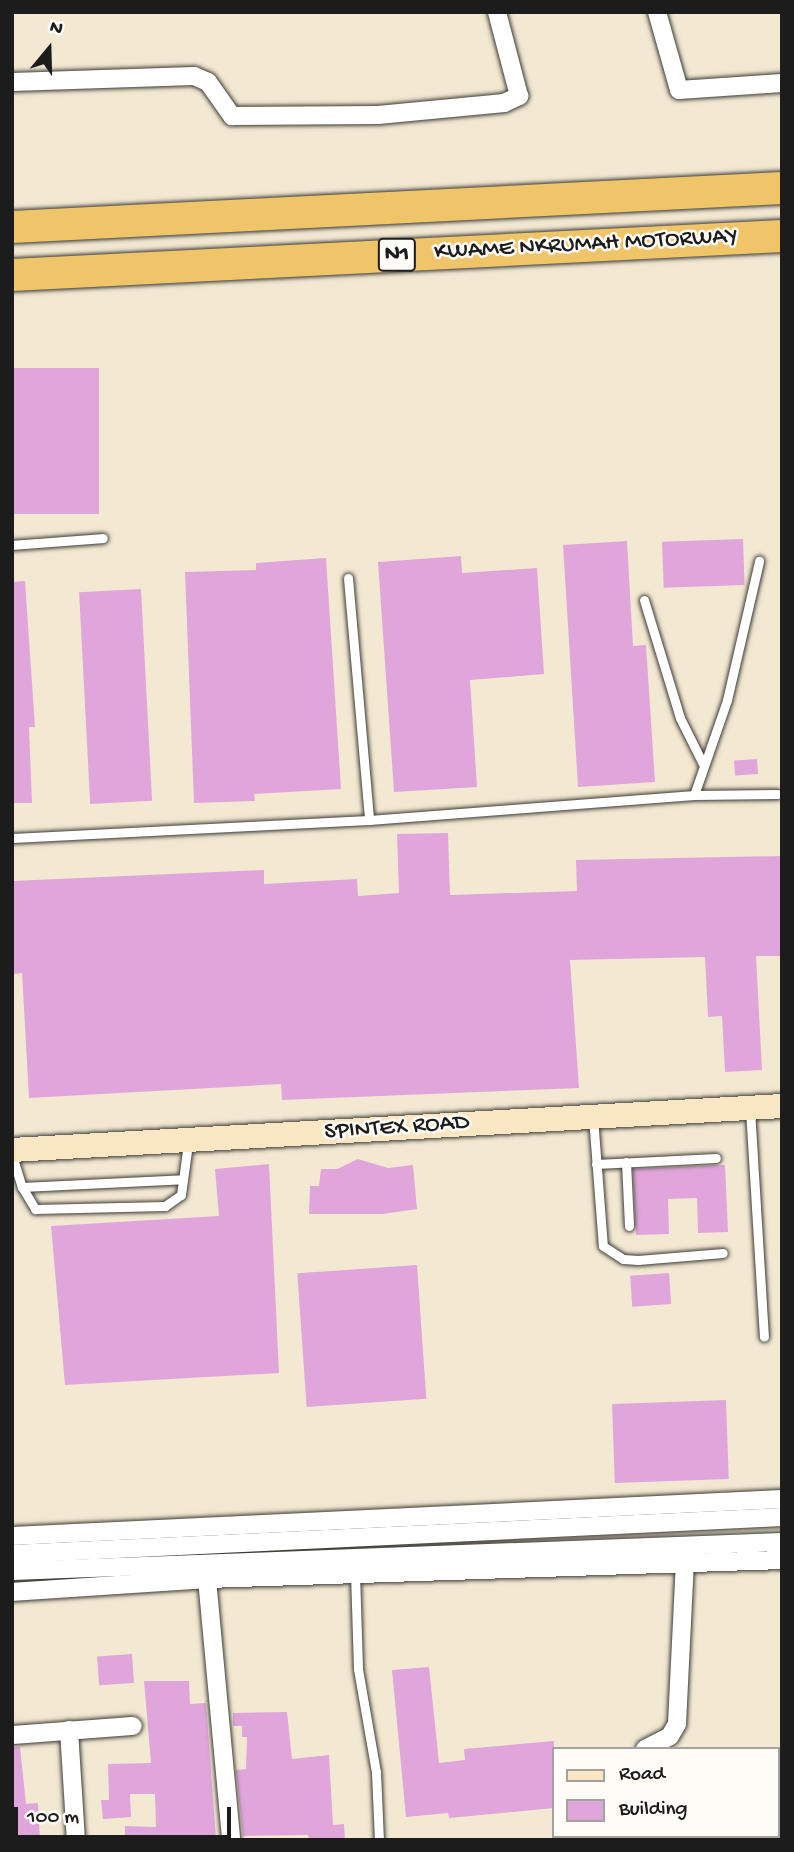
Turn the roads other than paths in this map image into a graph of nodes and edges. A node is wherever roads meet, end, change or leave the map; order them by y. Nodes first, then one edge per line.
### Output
1 (497, 12) edge
2 (657, 12) edge
3 (12, 82) edge
4 (782, 83) edge
5 (782, 188) edge
6 (12, 227) edge
7 (782, 236) edge
8 (12, 275) edge
9 (103, 538) dead end
10 (12, 545) edge
11 (759, 561) dead end
12 (348, 578) dead end
13 (644, 600) dead end
14 (702, 764) junction
15 (777, 794) dead end
16 (694, 795) junction
17 (369, 820) junction
18 (12, 838) edge
19 (782, 1106) edge
20 (750, 1107) junction
21 (593, 1115) junction
22 (188, 1143) junction
23 (12, 1150) edge
24 (12, 1156) edge
25 (716, 1158) dead end
26 (626, 1162) junction
27 (596, 1164) junction
28 (183, 1179) junction
29 (22, 1187) junction
30 (629, 1226) dead end
31 (723, 1253) dead end
32 (764, 1337) dead end
33 (782, 1499) edge
34 (782, 1517) edge
35 (12, 1536) edge
36 (782, 1542) edge
37 (12, 1554) edge
38 (782, 1560) edge
39 (685, 1562) junction
40 (12, 1572) edge
41 (355, 1573) junction
42 (207, 1579) junction
43 (12, 1592) edge
44 (133, 1726) dead end
45 (69, 1730) junction
46 (12, 1735) edge
47 (649, 1747) edge
48 (76, 1840) edge
49 (231, 1840) edge
50 (379, 1840) edge

1 - 3 street
2 - 4 street
5 - 6 highway, KWAME NKRUMAH MOTORWAY / N1
7 - 8 highway, KWAME NKRUMAH MOTORWAY / N1
9 - 10 lane
11 - 14 lane
12 - 17 lane
13 - 14 lane
14 - 16 lane
15 - 16 lane
16 - 17 lane
17 - 18 lane
19 - 20 main road, SPINTEX ROAD
20 - 21 main road, SPINTEX ROAD
20 - 32 lane
21 - 22 main road, SPINTEX ROAD
21 - 27 lane
22 - 23 main road, SPINTEX ROAD
22 - 28 lane
24 - 29 lane
25 - 26 lane
26 - 27 lane
26 - 30 lane
27 - 31 lane
28 - 29 lane
28 - 29 lane
33 - 35 street
34 - 37 street
36 - 40 street
38 - 39 street
39 - 41 street
39 - 47 street
41 - 42 street
41 - 50 lane
42 - 43 street
42 - 49 street
44 - 45 street
45 - 46 street
45 - 48 street

